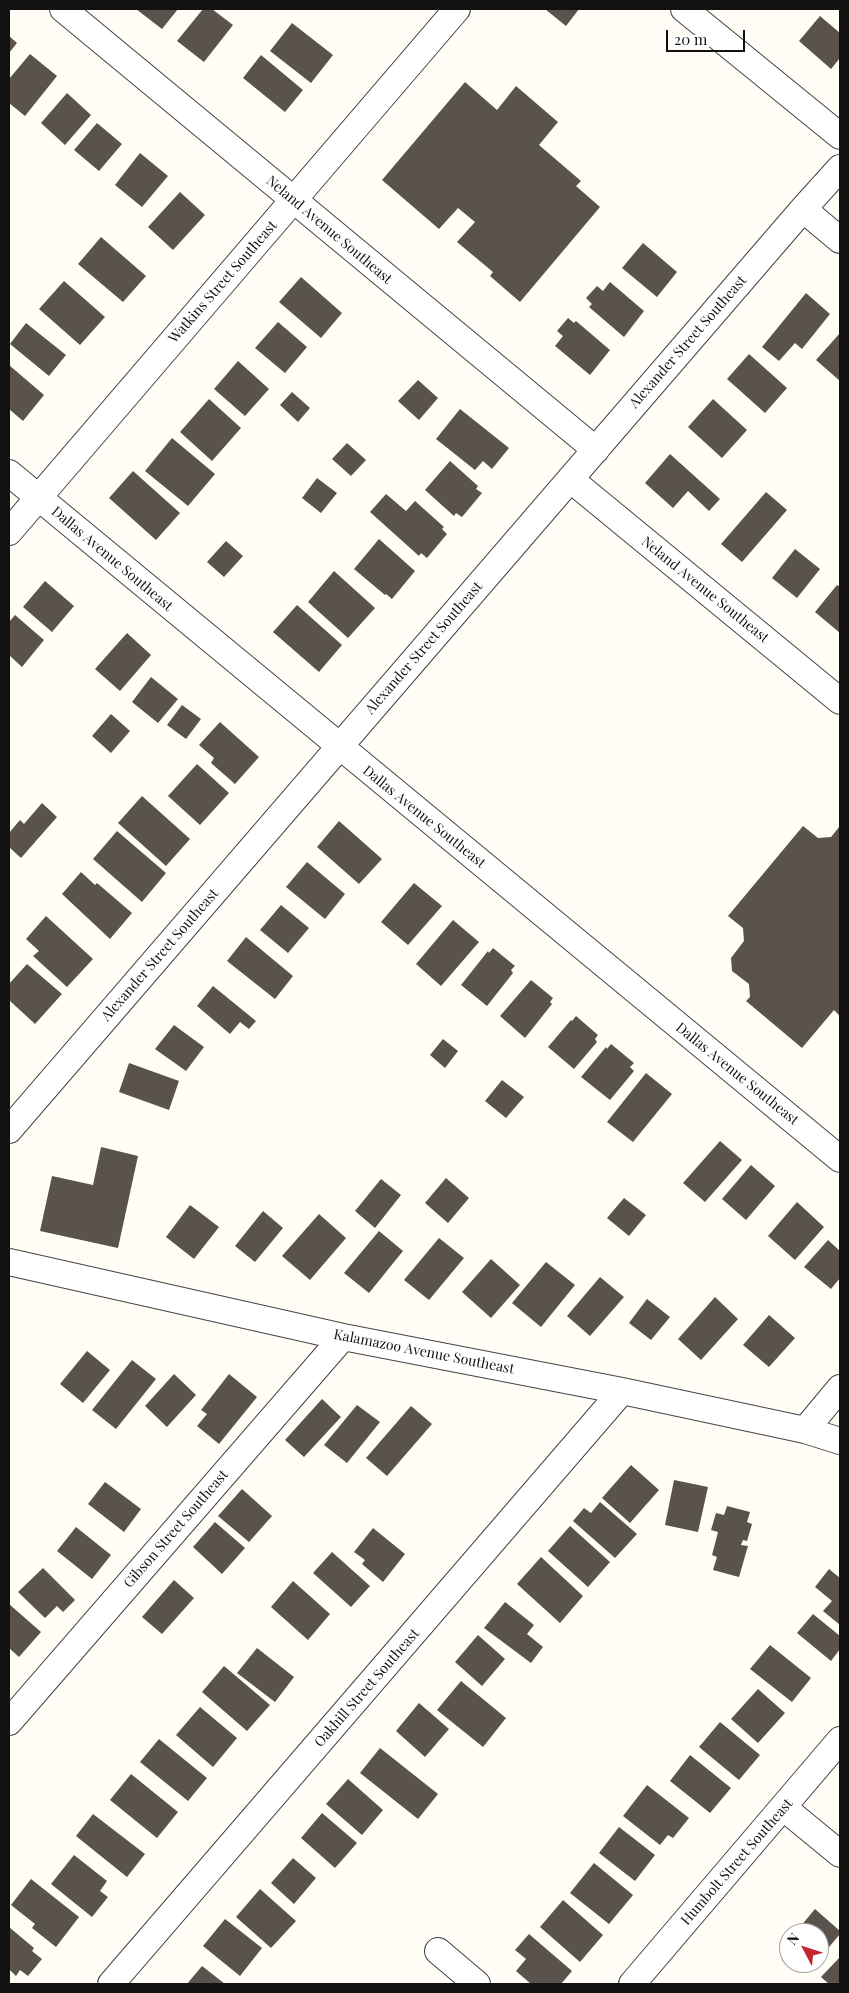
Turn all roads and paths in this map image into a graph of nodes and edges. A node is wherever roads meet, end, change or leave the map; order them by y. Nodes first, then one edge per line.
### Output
1 (63, 9) edge
2 (457, 9) edge
3 (684, 9) edge
4 (840, 136) edge
5 (840, 168) edge
6 (293, 200) junction
7 (803, 209) junction
8 (840, 240) edge
9 (596, 450) junction
10 (9, 473) edge
11 (570, 479) junction
12 (38, 498) junction
13 (9, 532) edge
14 (840, 701) edge
15 (338, 747) junction
16 (9, 1130) edge
17 (840, 1159) edge
18 (9, 1262) edge
19 (343, 1337) junction
20 (840, 1388) edge
21 (622, 1391) junction
22 (804, 1430) junction
23 (840, 1441) edge
24 (9, 1722) edge
25 (840, 1740) edge
26 (784, 1808) junction
27 (840, 1854) edge
28 (438, 1951) dead end
29 (111, 1984) edge
30 (478, 1984) edge
31 (632, 1984) edge

1 - 6 street, Neland Avenue Southeast
2 - 6 street, Watkins Street Southeast
3 - 4 street
5 - 7 street, Alexander Street Southeast
6 - 9 street, Neland Avenue Southeast
6 - 12 street, Watkins Street Southeast
7 - 8 street
7 - 9 street, Alexander Street Southeast
9 - 11 street, Alexander Street Southeast
10 - 12 street, Dallas Avenue Southeast
11 - 14 street, Neland Avenue Southeast
11 - 15 street, Alexander Street Southeast
12 - 13 street, Watkins Street Southeast
12 - 15 street, Dallas Avenue Southeast
15 - 16 street, Alexander Street Southeast
15 - 17 street, Dallas Avenue Southeast
18 - 19 street, Kalamazoo Avenue Southeast
19 - 21 street, Kalamazoo Avenue Southeast
19 - 24 street, Gibson Street Southeast
20 - 22 street
21 - 22 street, Kalamazoo Avenue Southeast
21 - 29 street, Oakhill Street Southeast
22 - 23 street, Kalamazoo Avenue Southeast
25 - 26 street, Humbolt Street Southeast
26 - 27 street
26 - 31 street, Humbolt Street Southeast
28 - 30 street

